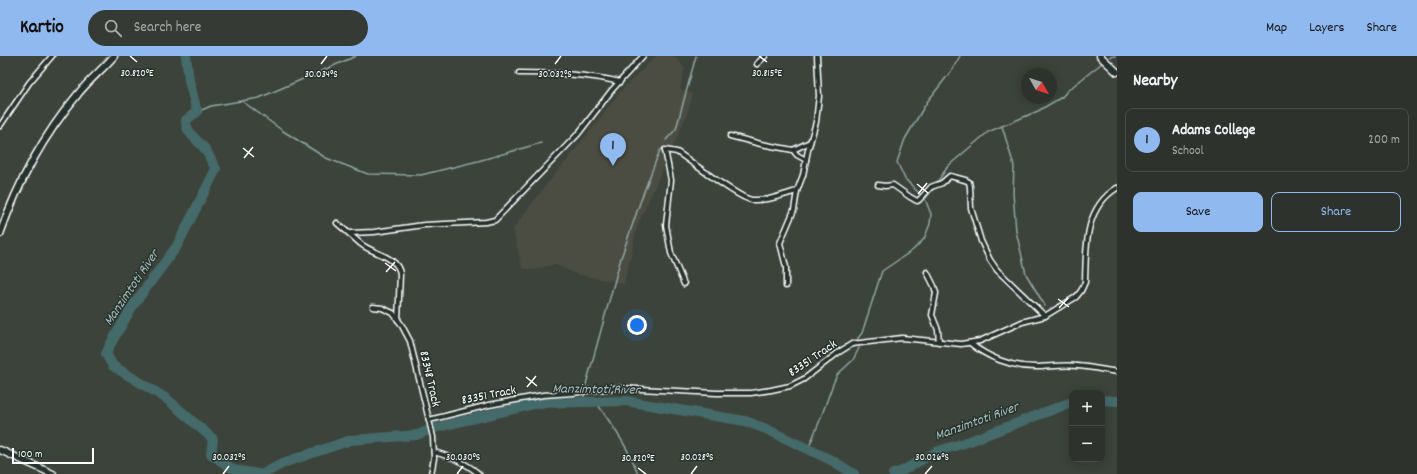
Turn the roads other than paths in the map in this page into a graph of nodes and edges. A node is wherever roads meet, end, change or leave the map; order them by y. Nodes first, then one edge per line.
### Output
1 (52, 56) edge
2 (114, 56) edge
3 (644, 56) edge
4 (765, 56) edge
5 (817, 56) edge
6 (1100, 56) edge
7 (757, 64) dead end
8 (1117, 72) edge
9 (519, 74) dead end
10 (620, 82) junction
11 (0, 126) edge
12 (730, 136) dead end
13 (810, 142) junction
14 (793, 150) junction
15 (806, 160) junction
16 (878, 185) dead end
17 (1117, 188) edge
18 (797, 191) junction
19 (337, 223) dead end
20 (350, 233) junction
21 (0, 234) edge
22 (927, 272) dead end
23 (684, 284) dead end
24 (786, 286) dead end
25 (374, 306) dead end
26 (1045, 316) junction
27 (398, 320) junction
28 (939, 342) junction
29 (969, 342) junction
30 (1117, 372) edge
31 (429, 420) junction
32 (0, 450) edge
33 (434, 452) junction
34 (53, 474) edge
35 (431, 474) edge
36 (479, 474) edge

1 - 11 street
2 - 21 main road
3 - 10 street
4 - 7 street
5 - 13 street
6 - 8 main road
9 - 10 street
10 - 20 street
12 - 14 street
13 - 14 street
13 - 15 street
14 - 15 street
15 - 18 street
16 - 26 street
17 - 26 street, 83351 Track
18 - 23 street
18 - 24 street
19 - 20 street
20 - 27 street
22 - 28 street
25 - 27 street, 83348 Track
26 - 29 street, 83351 Track
27 - 31 street, 83348 Track
28 - 29 street, 83351 Track
28 - 31 street, 83351 Track
29 - 30 street
31 - 33 street, 83348 Track
32 - 34 main road
33 - 35 street, 83348 Track
33 - 36 street

